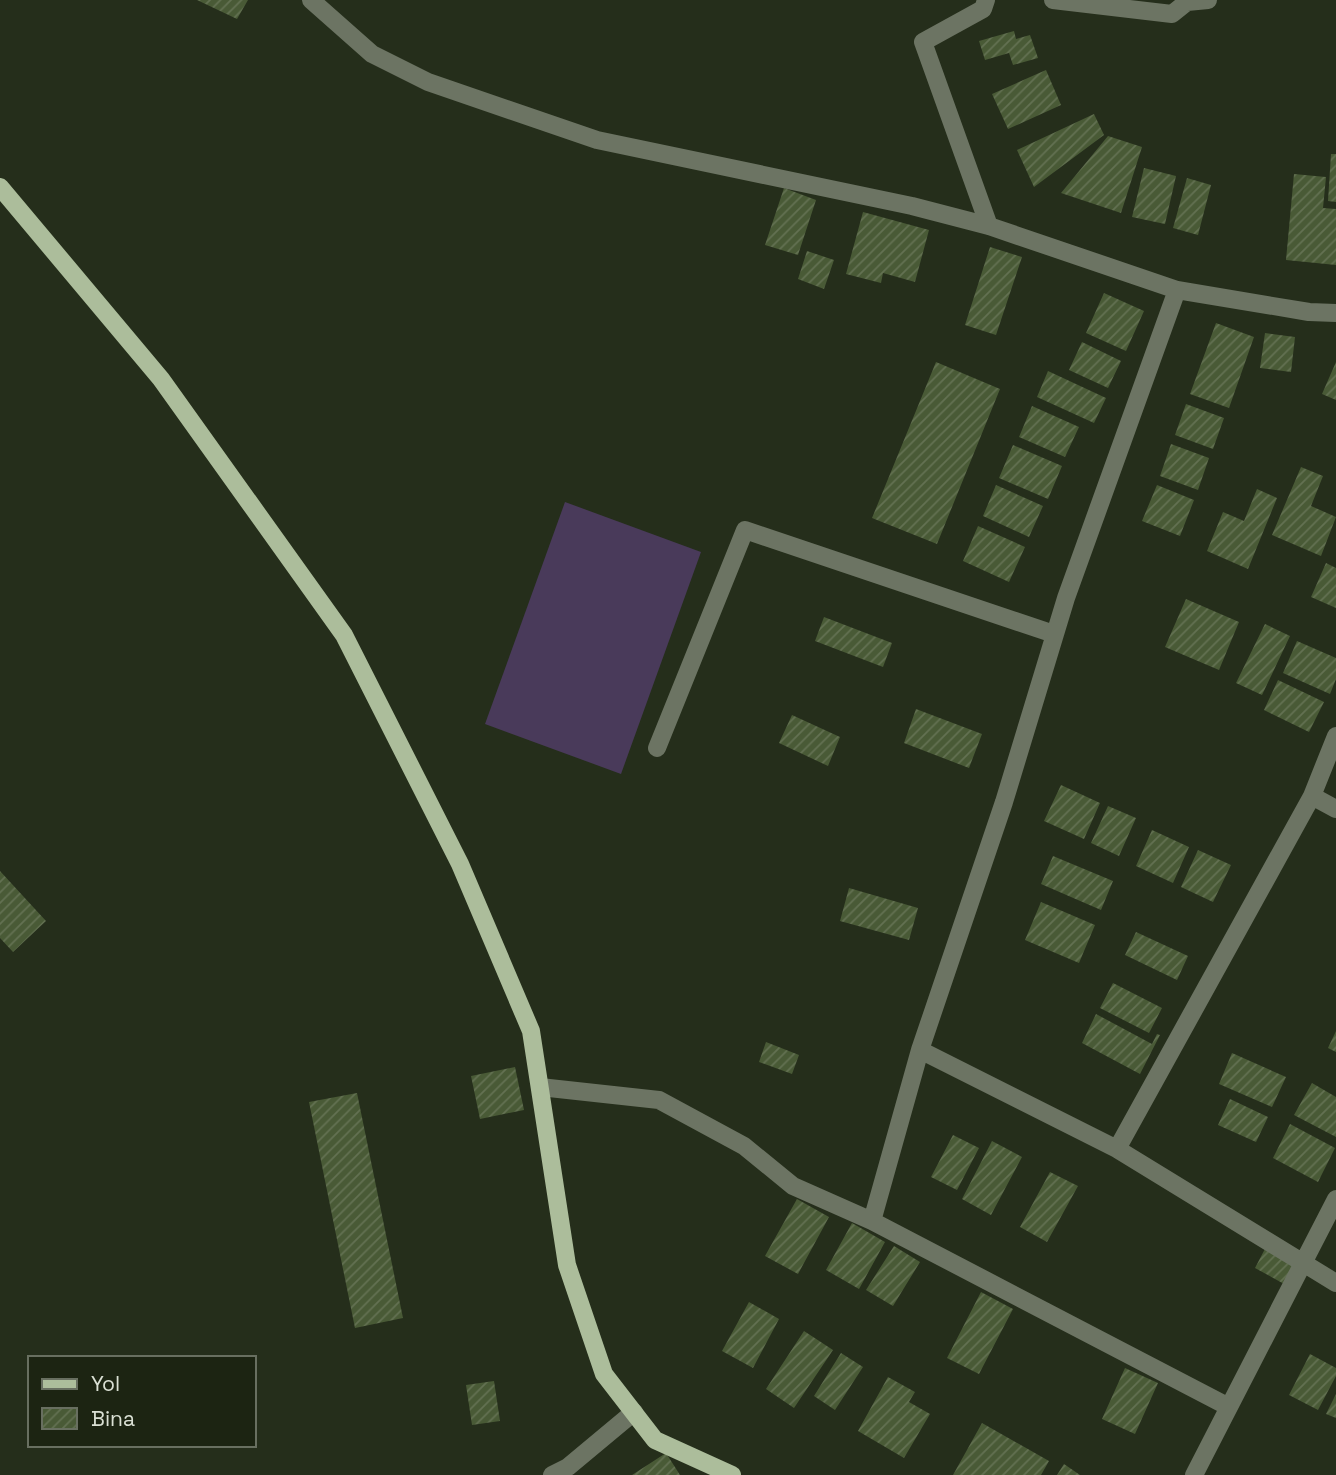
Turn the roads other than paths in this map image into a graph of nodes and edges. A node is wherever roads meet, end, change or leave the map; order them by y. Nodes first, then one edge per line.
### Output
1 (311, 0) edge
2 (986, 0) edge
3 (1053, 0) edge
4 (1208, 0) edge
5 (0, 187) edge
6 (989, 226) junction
7 (1177, 290) junction
8 (1336, 313) edge
9 (1054, 634) junction
10 (1336, 736) edge
11 (656, 748) dead end
12 (1312, 796) junction
13 (1336, 809) edge
14 (920, 1050) junction
15 (540, 1087) junction
16 (1117, 1149) junction
17 (1336, 1199) edge
18 (872, 1221) junction
19 (1302, 1262) junction
20 (1336, 1283) edge
21 (1228, 1406) junction
22 (634, 1412) junction
23 (552, 1475) edge
24 (732, 1475) edge
25 (1194, 1475) edge

1 - 6 street
2 - 6 street
3 - 4 street
5 - 15 main road
6 - 7 street
7 - 8 street
7 - 9 street
9 - 11 street
9 - 14 street
10 - 12 street
12 - 13 street
12 - 16 street
14 - 16 street
14 - 18 street
15 - 18 street
15 - 22 main road
16 - 19 street
17 - 19 street
18 - 21 street
19 - 20 street
19 - 21 street
21 - 25 street
22 - 23 street
22 - 24 main road

